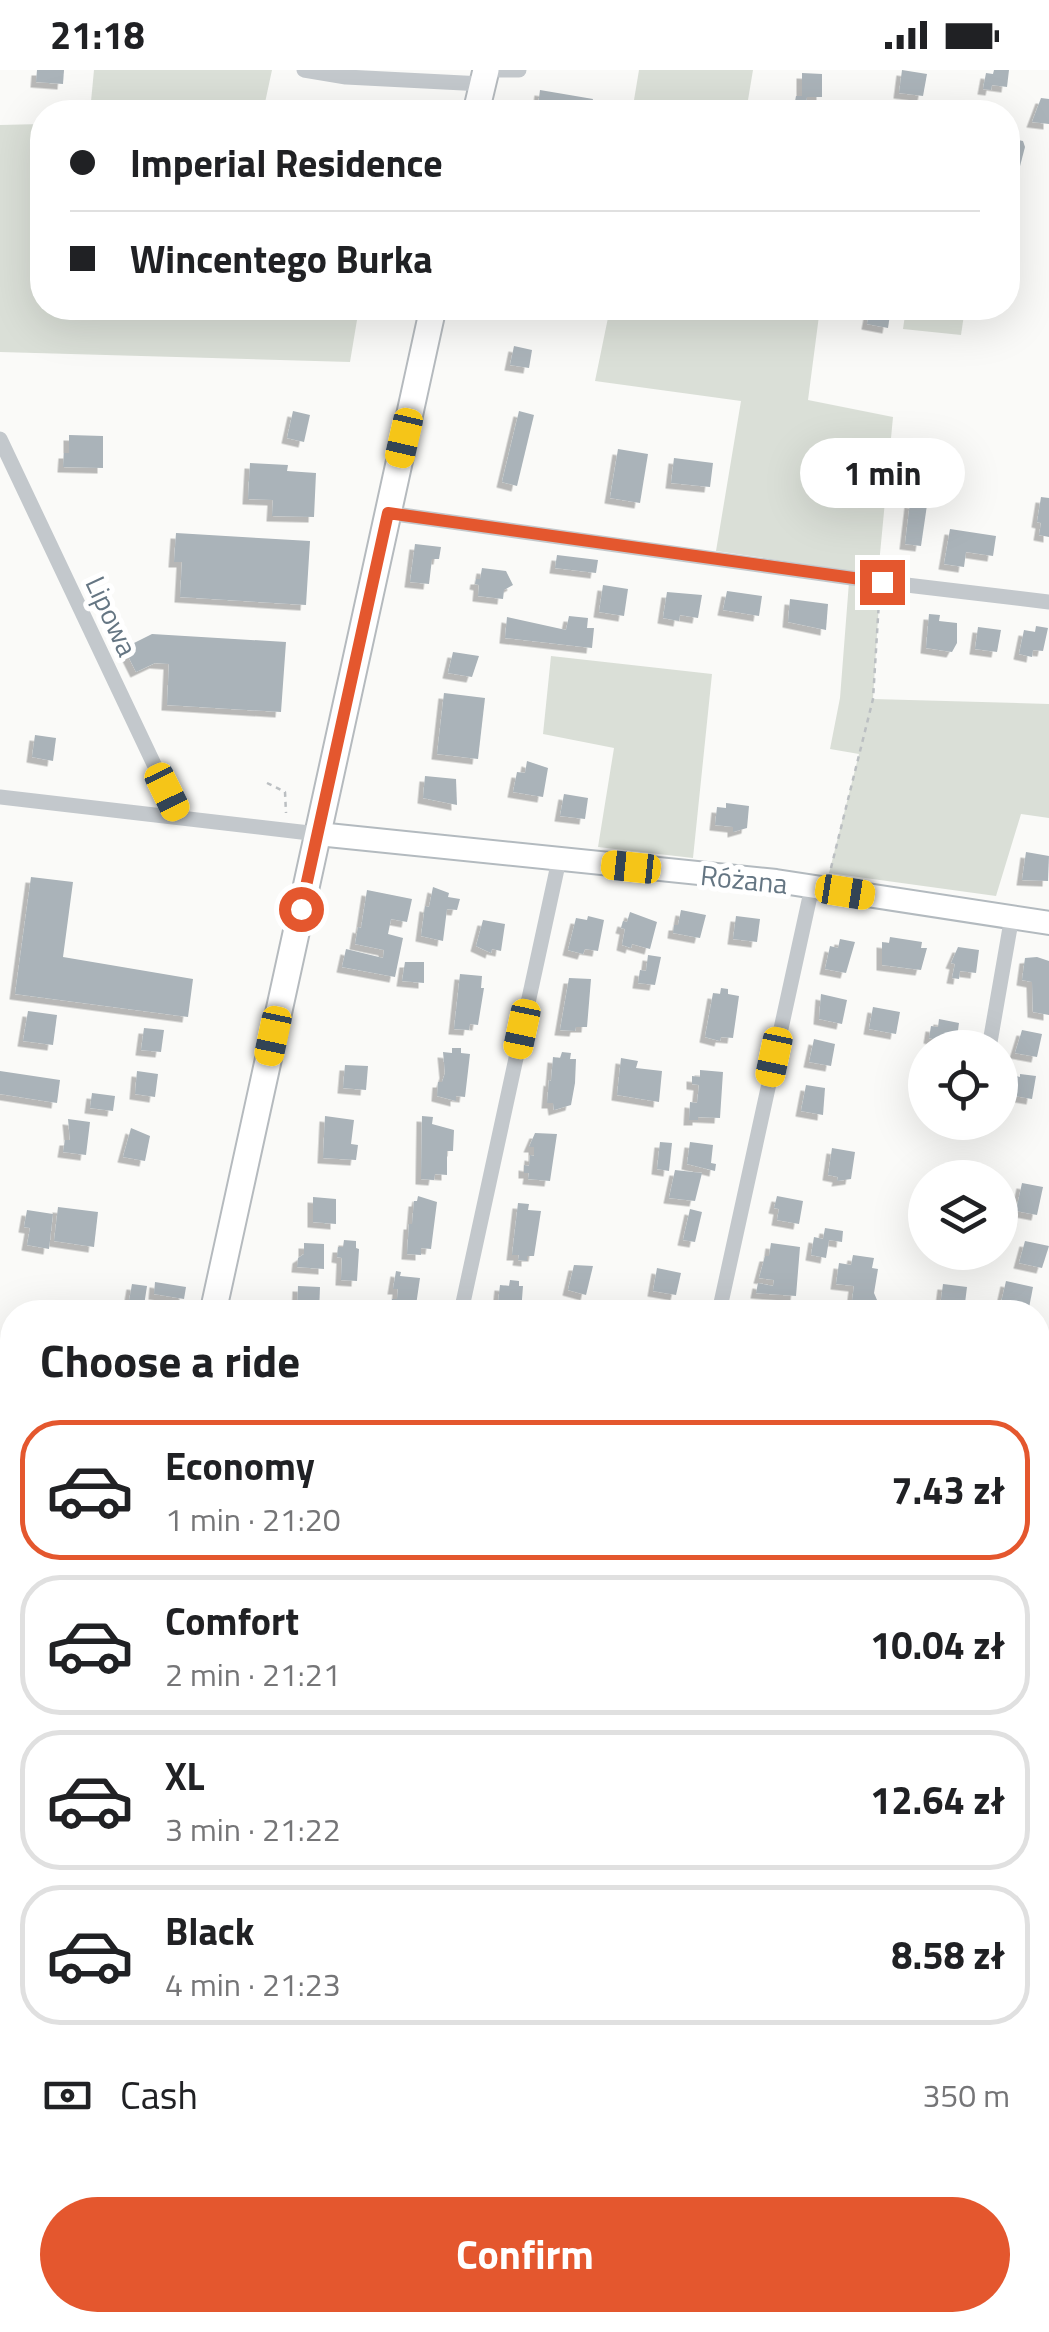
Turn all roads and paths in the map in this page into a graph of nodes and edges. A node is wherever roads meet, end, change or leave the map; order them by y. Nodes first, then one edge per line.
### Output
1 (304, 70) edge
2 (519, 70) edge
3 (485, 75) edge
4 (479, 100) edge
5 (430, 320) edge
6 (0, 439) edge
7 (388, 513) junction
8 (882, 582) junction
9 (1049, 602) edge
10 (267, 783) dead end
11 (0, 797) edge
12 (178, 816) junction
13 (290, 818) dead end
14 (318, 834) junction
15 (559, 860) junction
16 (821, 880) junction
17 (1012, 916) junction
18 (1049, 923) edge
19 (992, 1030) edge
20 (216, 1300) edge
21 (464, 1300) edge
22 (721, 1300) edge

1 - 3 street
2 - 3 street
3 - 4 main road
5 - 7 main road
6 - 12 street, Lipowa
7 - 8 street
7 - 14 main road
8 - 9 street
8 - 16 path
10 - 13 path
11 - 12 street
12 - 14 street
14 - 15 street, Różana
14 - 20 main road
15 - 16 street, Różana
15 - 21 street
16 - 17 street, Różana
16 - 22 street
17 - 18 street, Różana
17 - 19 street

